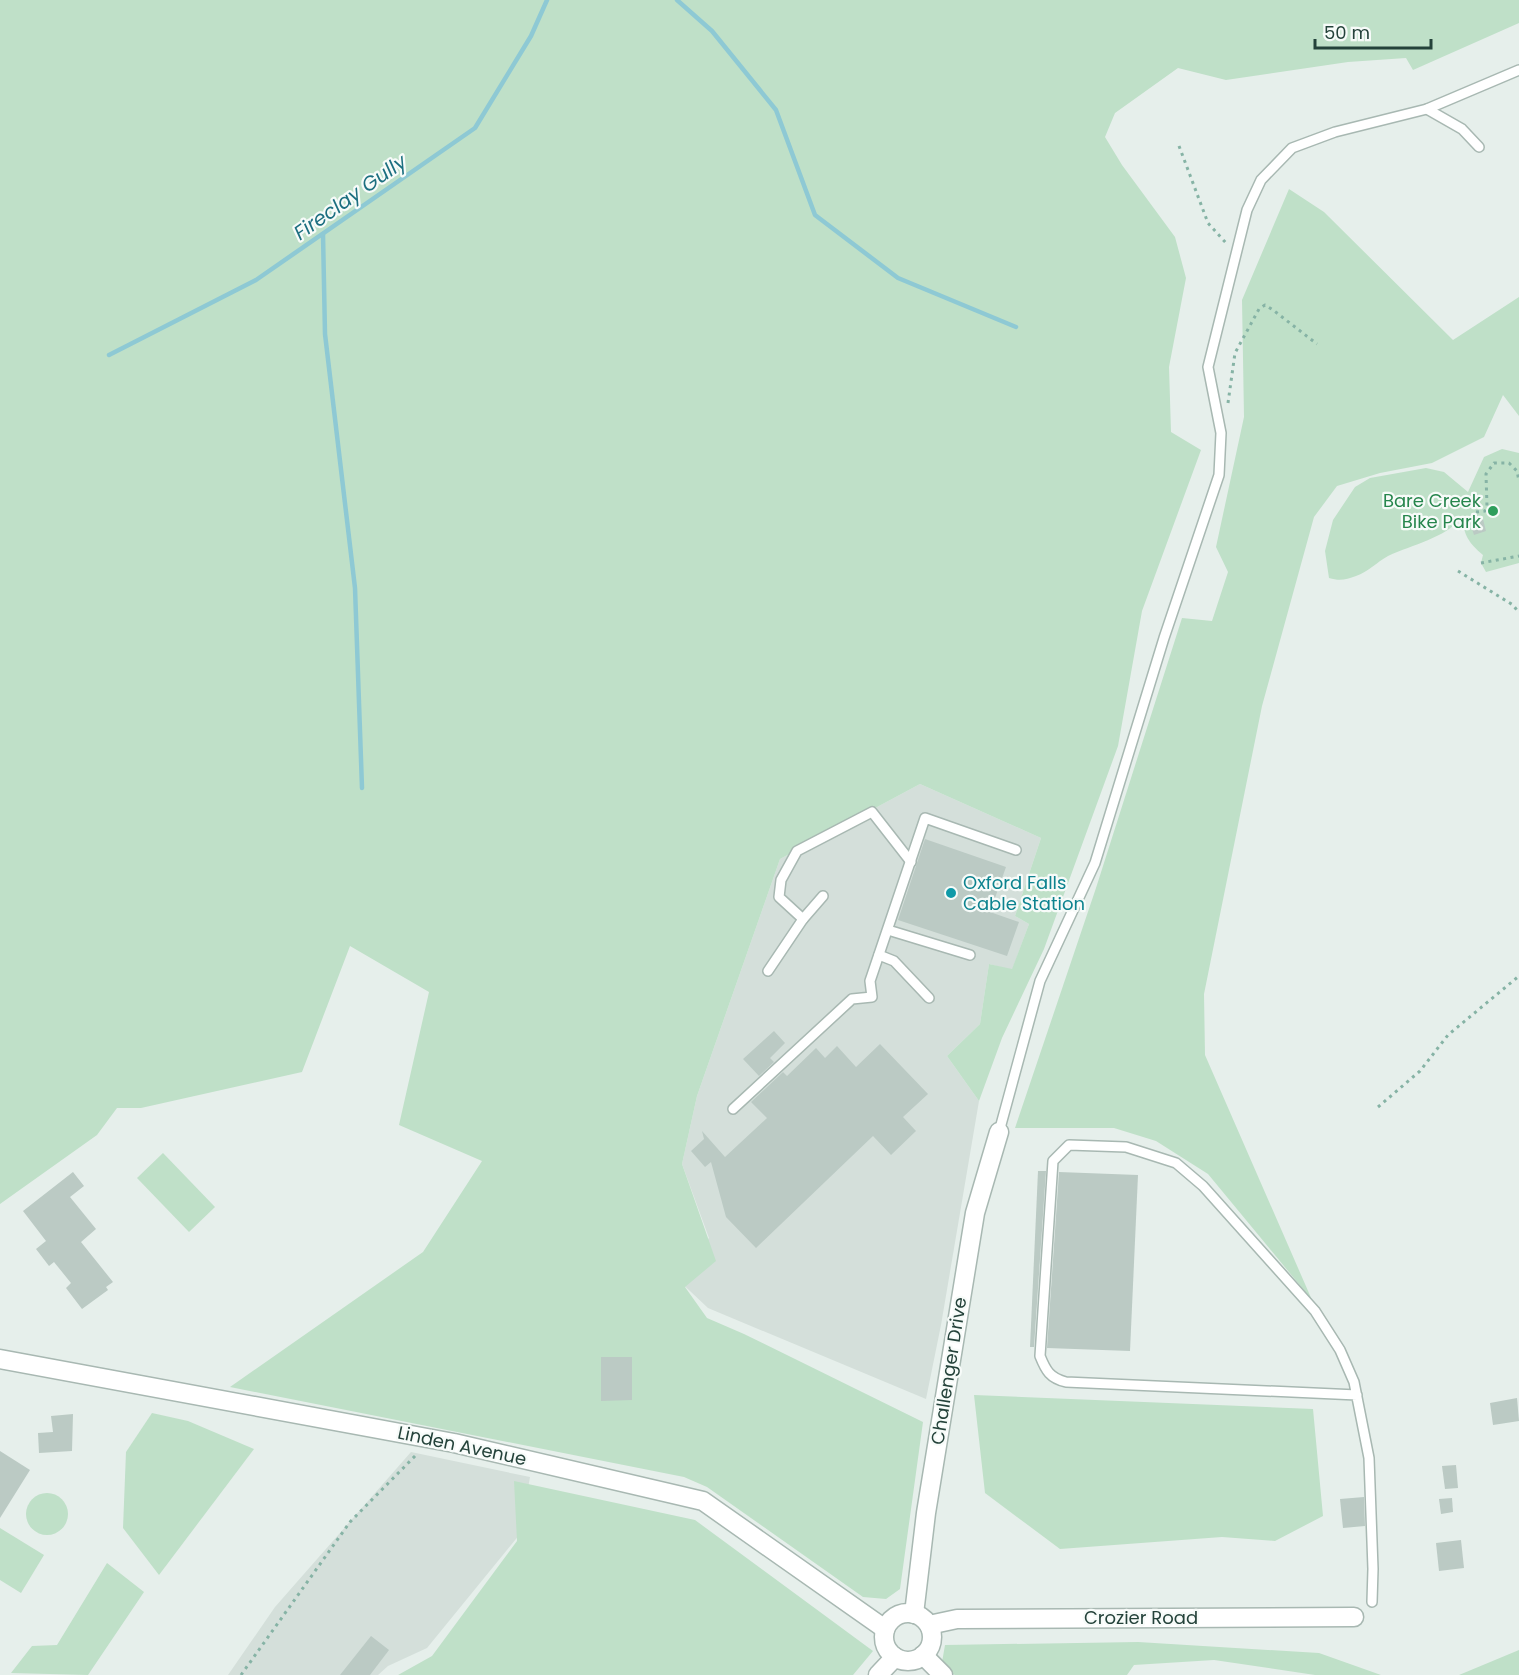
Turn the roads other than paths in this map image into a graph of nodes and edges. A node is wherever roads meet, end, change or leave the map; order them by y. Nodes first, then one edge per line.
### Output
1 (1519, 70) edge
2 (1427, 109) junction
3 (1479, 147) dead end
4 (1016, 850) dead end
5 (910, 862) junction
6 (823, 896) dead end
7 (803, 919) junction
8 (888, 930) junction
9 (879, 955) junction
10 (970, 955) dead end
11 (768, 970) dead end
12 (929, 998) dead end
13 (733, 1109) dead end
14 (999, 1132) joint
15 (0, 1359) edge
16 (1357, 1395) junction
17 (1372, 1602) dead end
18 (914, 1614) junction
19 (1354, 1617) dead end
20 (929, 1625) junction
21 (885, 1629) junction
22 (923, 1655) junction
23 (895, 1657) junction
24 (878, 1675) edge
25 (944, 1675) edge

1 - 2 lane
2 - 3 lane
2 - 14 lane
4 - 5 lane
5 - 7 lane
5 - 8 lane
6 - 7 lane
7 - 11 lane
8 - 9 lane
8 - 10 lane
9 - 12 lane
9 - 13 lane
14 - 18 street, Challenger Drive
15 - 21 street, Linden Avenue
16 - 16 lane
16 - 17 lane
18 - 20 street
18 - 21 street
19 - 20 street, Crozier Road
20 - 22 street
21 - 23 street
22 - 23 street
22 - 25 street
23 - 24 street

